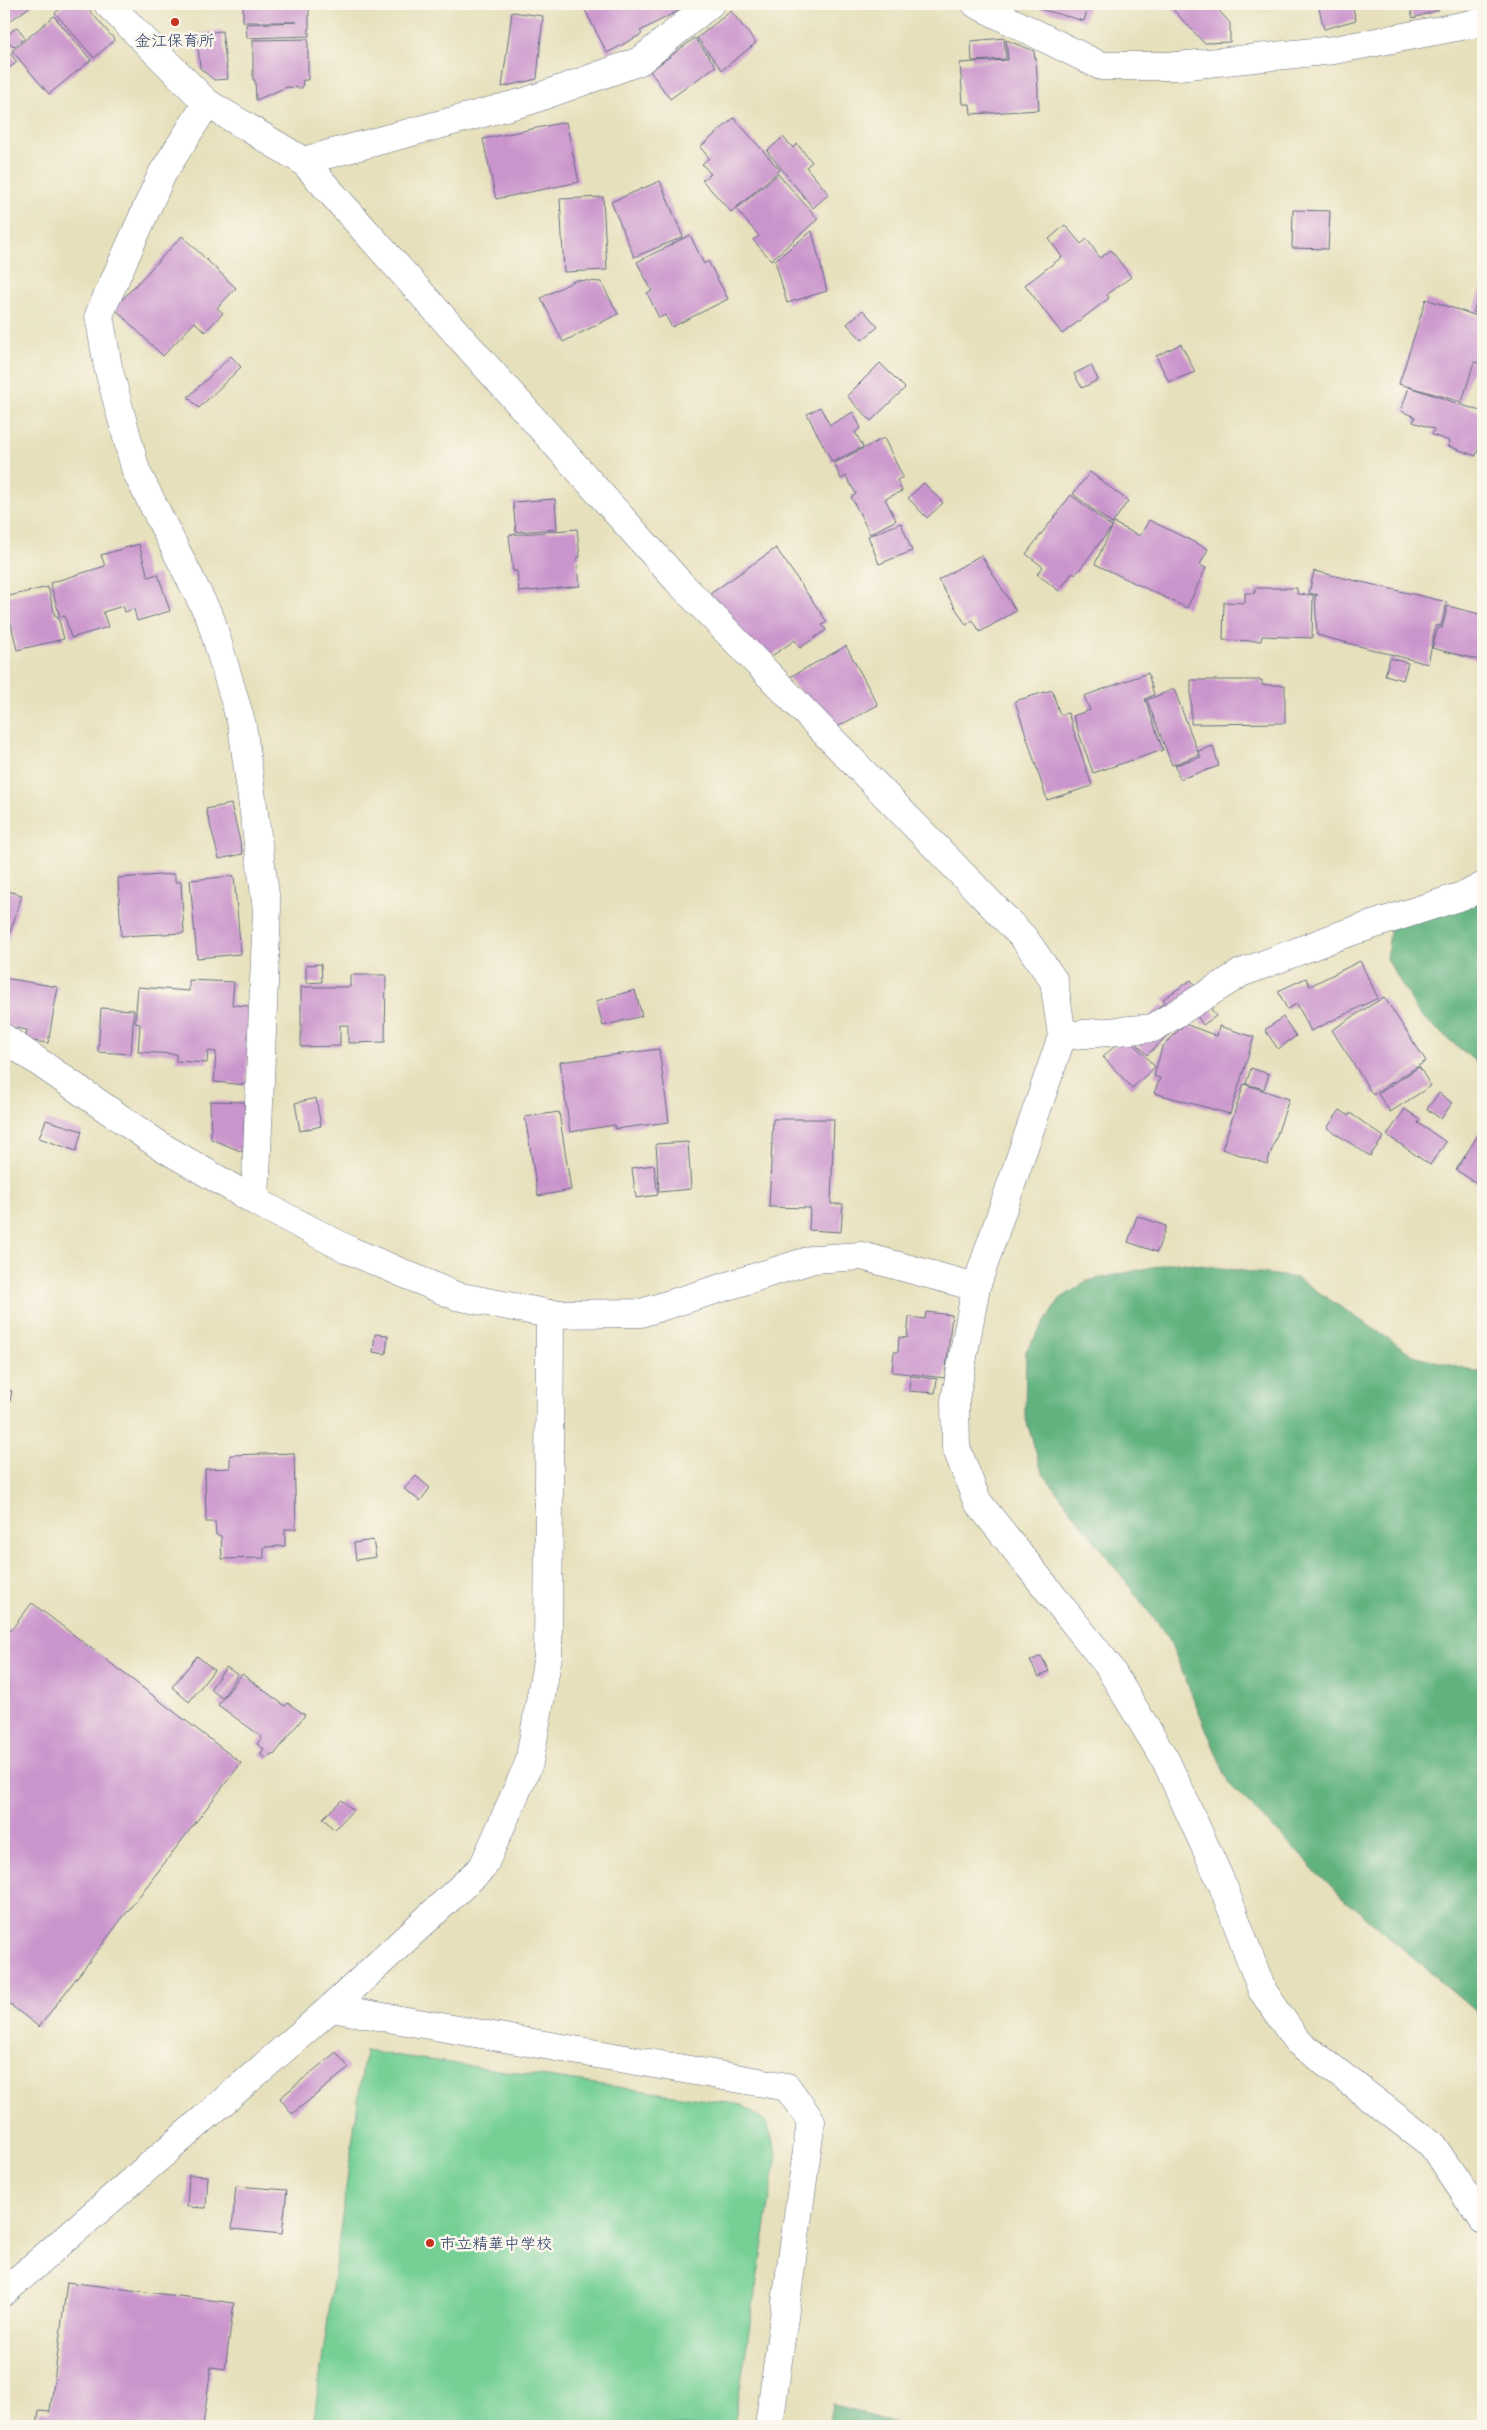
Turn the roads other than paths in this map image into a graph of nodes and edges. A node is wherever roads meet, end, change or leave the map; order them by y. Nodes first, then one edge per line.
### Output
1 (108, 4) edge
2 (710, 4) edge
3 (976, 4) edge
4 (1483, 22) edge
5 (207, 103) junction
6 (303, 161) junction
7 (1483, 886) edge
8 (1062, 1036) junction
9 (4, 1038) edge
10 (255, 1201) junction
11 (976, 1287) junction
12 (550, 1314) junction
13 (331, 2008) junction
14 (1483, 2220) edge
15 (4, 2292) edge
16 (769, 2426) edge

1 - 5 street
2 - 6 street
3 - 4 street
5 - 6 street
5 - 10 street
6 - 8 street
7 - 8 street
8 - 11 street
9 - 10 street
10 - 12 street
11 - 12 street
11 - 14 street
12 - 13 street
13 - 15 street
13 - 16 street

